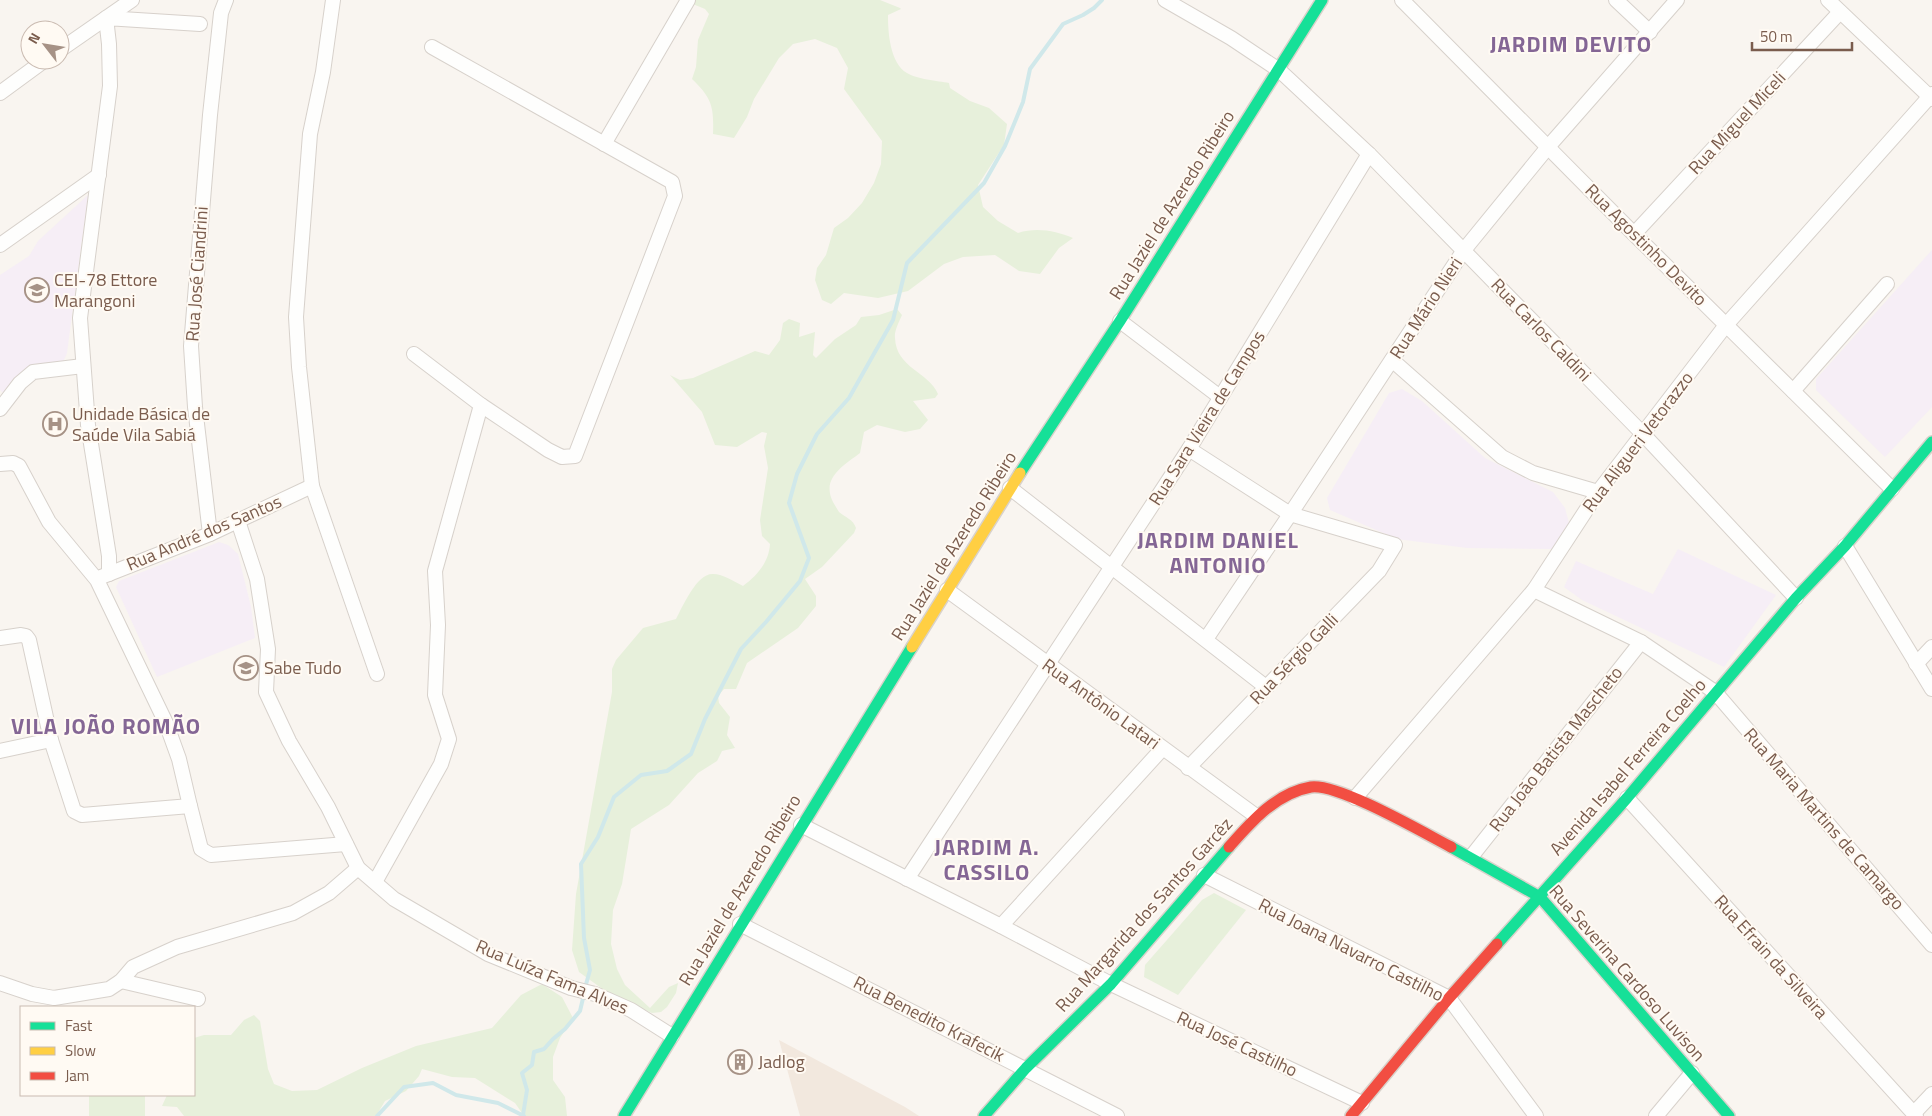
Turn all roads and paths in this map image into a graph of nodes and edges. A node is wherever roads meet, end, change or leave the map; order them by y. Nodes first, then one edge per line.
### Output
1 (132, 0) edge
2 (333, 0) edge
3 (688, 0) edge
4 (1165, 0) edge
5 (1322, 0) edge
6 (1402, 0) edge
7 (1616, 0) edge
8 (1677, 0) edge
9 (1828, 0) edge
10 (224, 6) edge
11 (1840, 12) junction
12 (106, 18) junction
13 (200, 24) junction
14 (1650, 32) junction
15 (220, 33) junction
16 (70, 43) edge
17 (432, 46) dead end
18 (31, 70) edge
19 (1279, 70) junction
20 (0, 93) edge
21 (1931, 96) edge
22 (604, 144) junction
23 (1548, 147) junction
24 (1369, 154) junction
25 (99, 175) junction
26 (1634, 234) junction
27 (0, 245) edge
28 (1464, 250) junction
29 (1887, 284) dead end
30 (1120, 320) junction
31 (1726, 325) junction
32 (414, 354) dead end
33 (1392, 360) junction
34 (82, 366) junction
35 (1793, 391) junction
36 (1220, 397) junction
37 (481, 405) junction
38 (0, 409) edge
39 (1643, 434) junction
40 (1932, 442) edge
41 (1189, 449) junction
42 (0, 464) edge
43 (312, 486) junction
44 (1010, 488) junction
45 (1892, 489) junction
46 (1598, 492) junction
47 (1290, 514) junction
48 (238, 521) junction
49 (210, 534) junction
50 (1845, 546) junction
51 (1113, 567) junction
52 (110, 574) junction
53 (96, 580) junction
54 (947, 590) junction
55 (1534, 590) junction
56 (1796, 598) junction
57 (0, 638) edge
58 (1206, 639) junction
59 (1641, 642) junction
60 (1932, 646) edge
61 (1916, 664) junction
62 (1048, 665) junction
63 (377, 674) dead end
64 (1266, 687) junction
65 (1932, 689) edge
66 (1715, 692) junction
67 (51, 740) junction
68 (1162, 749) junction
69 (0, 752) edge
70 (1188, 768) junction
71 (1355, 798) junction
72 (1627, 798) junction
73 (190, 806) junction
74 (1256, 816) junction
75 (801, 825) junction
76 (346, 844) junction
77 (1471, 857) junction
78 (358, 868) junction
79 (1204, 875) junction
80 (907, 879) junction
81 (375, 882) junction
82 (1540, 897) junction
83 (740, 924) junction
84 (1001, 926) junction
85 (1932, 945) edge
86 (121, 981) junction
87 (0, 983) edge
88 (1111, 984) junction
89 (1449, 998) junction
90 (198, 999) dead end
91 (672, 1036) junction
92 (1026, 1068) junction
93 (1692, 1073) junction
94 (1932, 1094) edge
95 (1362, 1103) junction
96 (1915, 1115) edge
97 (624, 1116) edge
98 (984, 1116) edge
99 (1117, 1116) edge
100 (1352, 1116) edge
101 (1536, 1116) edge
102 (1656, 1116) edge
103 (1729, 1116) edge

1 - 12 street
2 - 43 street
3 - 22 street
4 - 19 street, Rua Carlos Caldini
5 - 19 street, Rua Jaziel de Azeredo Ribeiro
6 - 23 street, Rua Agostinho Devito
7 - 14 street
8 - 14 street, Rua Mário Nieri
9 - 11 street
10 - 13 street
10 - 15 street, Rua José Ciandrini
11 - 21 street
11 - 26 street, Rua Miguel Miceli
12 - 13 street
12 - 16 street
12 - 25 street
13 - 15 street
14 - 23 street, Rua Mário Nieri
15 - 49 street, Rua José Ciandrini
17 - 22 street
18 - 20 street
19 - 24 street, Rua Carlos Caldini
19 - 30 street, Rua Jaziel de Azeredo Ribeiro
21 - 31 street, Rua Aligueri Vetorazzo
22 - 37 street
23 - 26 street, Rua Agostinho Devito
23 - 28 street, Rua Mário Nieri
24 - 28 street, Rua Carlos Caldini
24 - 36 street, Rua Sara Vieira de Campos
25 - 27 street
25 - 34 street
26 - 31 street, Rua Agostinho Devito
28 - 33 street, Rua Mário Nieri
28 - 39 street, Rua Carlos Caldini
29 - 35 street
30 - 36 street
30 - 44 street, Rua Jaziel de Azeredo Ribeiro
31 - 35 street, Rua Agostinho Devito
31 - 39 street, Rua Aligueri Vetorazzo
32 - 37 street
33 - 46 street
33 - 47 street, Rua Mário Nieri
34 - 38 street
34 - 52 street
35 - 45 street, Rua Agostinho Devito
36 - 41 street, Rua Sara Vieira de Campos
37 - 81 street
39 - 46 street, Rua Aligueri Vetorazzo
39 - 56 street, Rua Carlos Caldini
40 - 45 street, Avenida Isabel Ferreira Coelho
41 - 47 street
41 - 51 street, Rua Sara Vieira de Campos
42 - 53 street
43 - 48 street, Rua André dos Santos
43 - 63 street
44 - 51 street
44 - 54 street, Rua Jaziel de Azeredo Ribeiro
45 - 50 street, Avenida Isabel Ferreira Coelho
46 - 55 street, Rua Aligueri Vetorazzo
47 - 58 street, Rua Mário Nieri
47 - 64 street, Rua Sérgio Galli
48 - 49 street, Rua André dos Santos
48 - 76 street
49 - 52 street, Rua André dos Santos
50 - 56 street, Avenida Isabel Ferreira Coelho
50 - 61 street
51 - 58 street
51 - 62 street, Rua Sara Vieira de Campos
52 - 53 street, Rua André dos Santos
53 - 73 street
54 - 62 street, Rua Antônio Latari
54 - 75 street, Rua Jaziel de Azeredo Ribeiro
55 - 59 street, Rua Maria Martins de Camargo
55 - 71 street, Rua Aligueri Vetorazzo
56 - 66 street, Avenida Isabel Ferreira Coelho
57 - 67 street
58 - 64 street
59 - 66 street, Rua Maria Martins de Camargo
59 - 77 street, Rua João Batista Mascheto
60 - 61 street
61 - 65 street
62 - 68 street, Rua Antônio Latari
62 - 80 street, Rua Sara Vieira de Campos
64 - 70 street, Rua Sérgio Galli
66 - 72 street, Avenida Isabel Ferreira Coelho
66 - 85 street, Rua Maria Martins de Camargo
67 - 69 street
67 - 73 street
68 - 70 street, Rua Antônio Latari
68 - 84 street
70 - 74 street, Rua Antônio Latari
71 - 74 street, Rua Margarida dos Santos Garcêz
71 - 77 street, Rua Severina Cardoso Luvison
72 - 82 street, Avenida Isabel Ferreira Coelho
72 - 96 street, Rua Efrain da Silveira
73 - 76 street
74 - 79 street, Rua Margarida dos Santos Garcêz
75 - 80 street, Rua José Castilho
75 - 83 street, Rua Jaziel de Azeredo Ribeiro
76 - 78 street
77 - 82 street, Rua Severina Cardoso Luvison
78 - 81 street, Rua Luíza Fama Alves
78 - 86 street
79 - 88 street, Rua Margarida dos Santos Garcêz
79 - 89 street, Rua Joana Navarro Castilho
80 - 84 street, Rua José Castilho
81 - 91 street, Rua Luíza Fama Alves
82 - 89 street, Avenida Isabel Ferreira Coelho
82 - 93 street, Rua Severina Cardoso Luvison
83 - 91 street, Rua Jaziel de Azeredo Ribeiro
83 - 92 street, Rua Benedito Krafecik
84 - 88 street, Rua José Castilho
86 - 87 street
86 - 90 street
88 - 92 street, Rua Margarida dos Santos Garcêz
88 - 95 street, Rua José Castilho
89 - 95 street, Avenida Isabel Ferreira Coelho
89 - 101 street, Rua Joana Navarro Castilho
91 - 97 street, Rua Jaziel de Azeredo Ribeiro
92 - 98 street, Rua Margarida dos Santos Garcêz
92 - 99 street, Rua Benedito Krafecik
93 - 102 street
93 - 103 street, Rua Severina Cardoso Luvison
94 - 96 street
95 - 100 street, Avenida Isabel Ferreira Coelho

